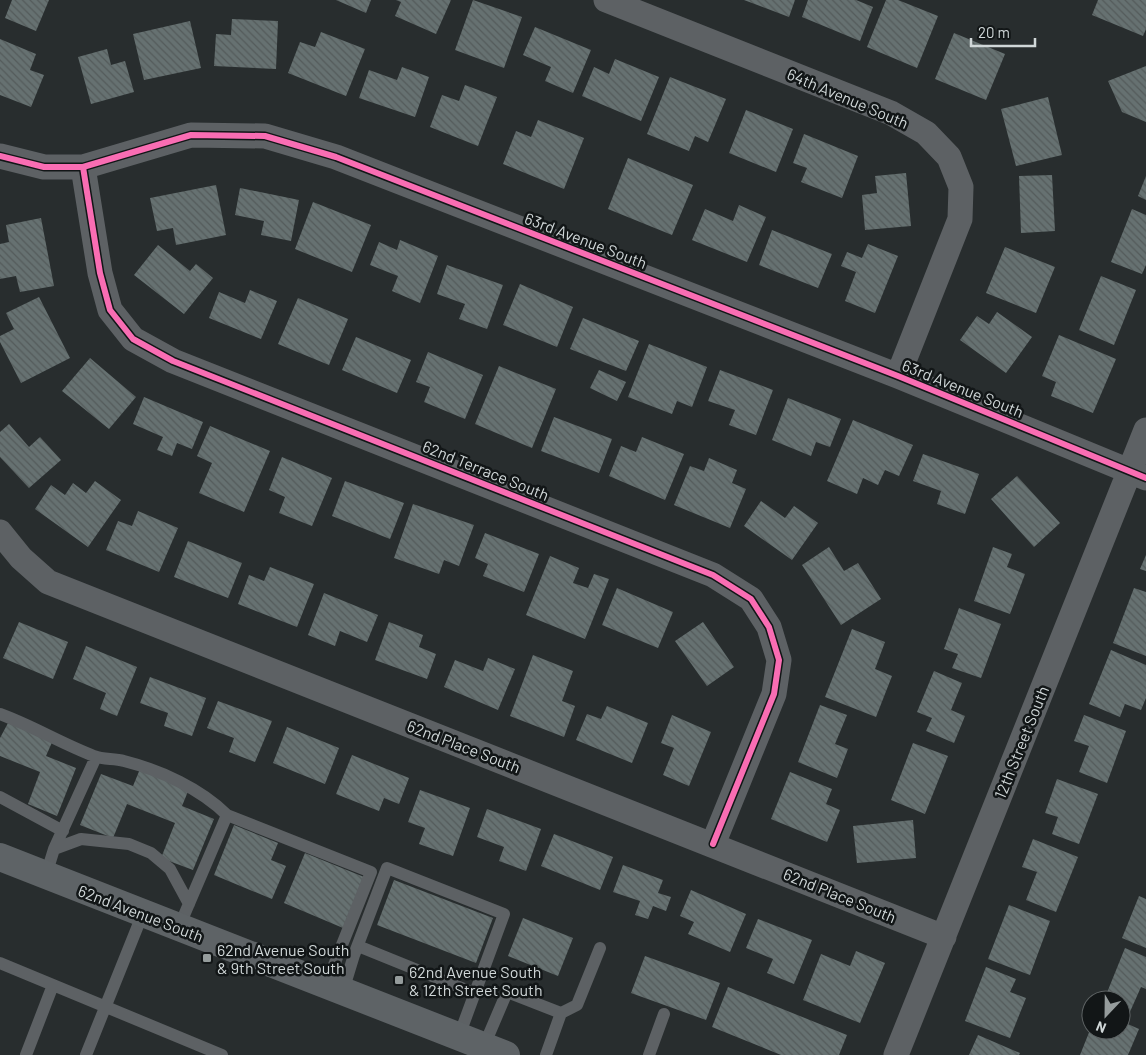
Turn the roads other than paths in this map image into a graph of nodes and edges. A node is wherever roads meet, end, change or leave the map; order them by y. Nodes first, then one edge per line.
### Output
1 (606, 0) edge
2 (0, 156) edge
3 (83, 167) junction
4 (898, 376) junction
5 (1146, 430) edge
6 (1138, 475) edge
7 (0, 532) edge
8 (0, 714) edge
9 (96, 757) junction
10 (0, 797) edge
11 (227, 815) junction
12 (63, 830) junction
13 (713, 844) junction
14 (54, 849) junction
15 (0, 858) edge
16 (46, 875) junction
17 (143, 913) junction
18 (184, 916) junction
19 (944, 937) junction
20 (358, 946) junction
21 (600, 948) dead end
22 (0, 963) edge
23 (53, 985) junction
24 (334, 988) junction
25 (474, 993) junction
26 (106, 1007) junction
27 (562, 1013) junction
28 (664, 1014) dead end
29 (459, 1036) junction
30 (495, 1051) edge
31 (218, 1054) edge
32 (26, 1055) edge
33 (86, 1055) edge
34 (546, 1055) edge
35 (649, 1055) edge
36 (896, 1055) edge

1 - 4 street, 64th Avenue South
2 - 3 street, 63rd Avenue South
3 - 4 street, 63rd Avenue South
3 - 13 street, 62nd Terrace South
4 - 6 street, 63rd Avenue South
5 - 6 street, 12th Street South
6 - 19 street, 12th Street South
7 - 13 street, 62nd Place South
8 - 9 lane
9 - 11 lane
9 - 12 lane
10 - 12 lane
11 - 18 lane
11 - 24 lane
12 - 14 lane
13 - 19 street, 62nd Place South
14 - 16 lane
14 - 18 lane
15 - 16 street, 62nd Avenue South
16 - 17 street, 62nd Avenue South
17 - 18 street, 62nd Avenue South
17 - 26 lane
18 - 24 street, 62nd Avenue South
19 - 36 street, 12th Street South
20 - 24 lane
20 - 25 lane
20 - 25 lane
21 - 27 lane
22 - 23 lane
23 - 26 lane
23 - 32 lane
24 - 29 street, 62nd Avenue South
25 - 29 lane
26 - 31 lane
26 - 33 lane
27 - 30 lane
27 - 34 lane
28 - 35 lane
29 - 30 street, 62nd Avenue South

